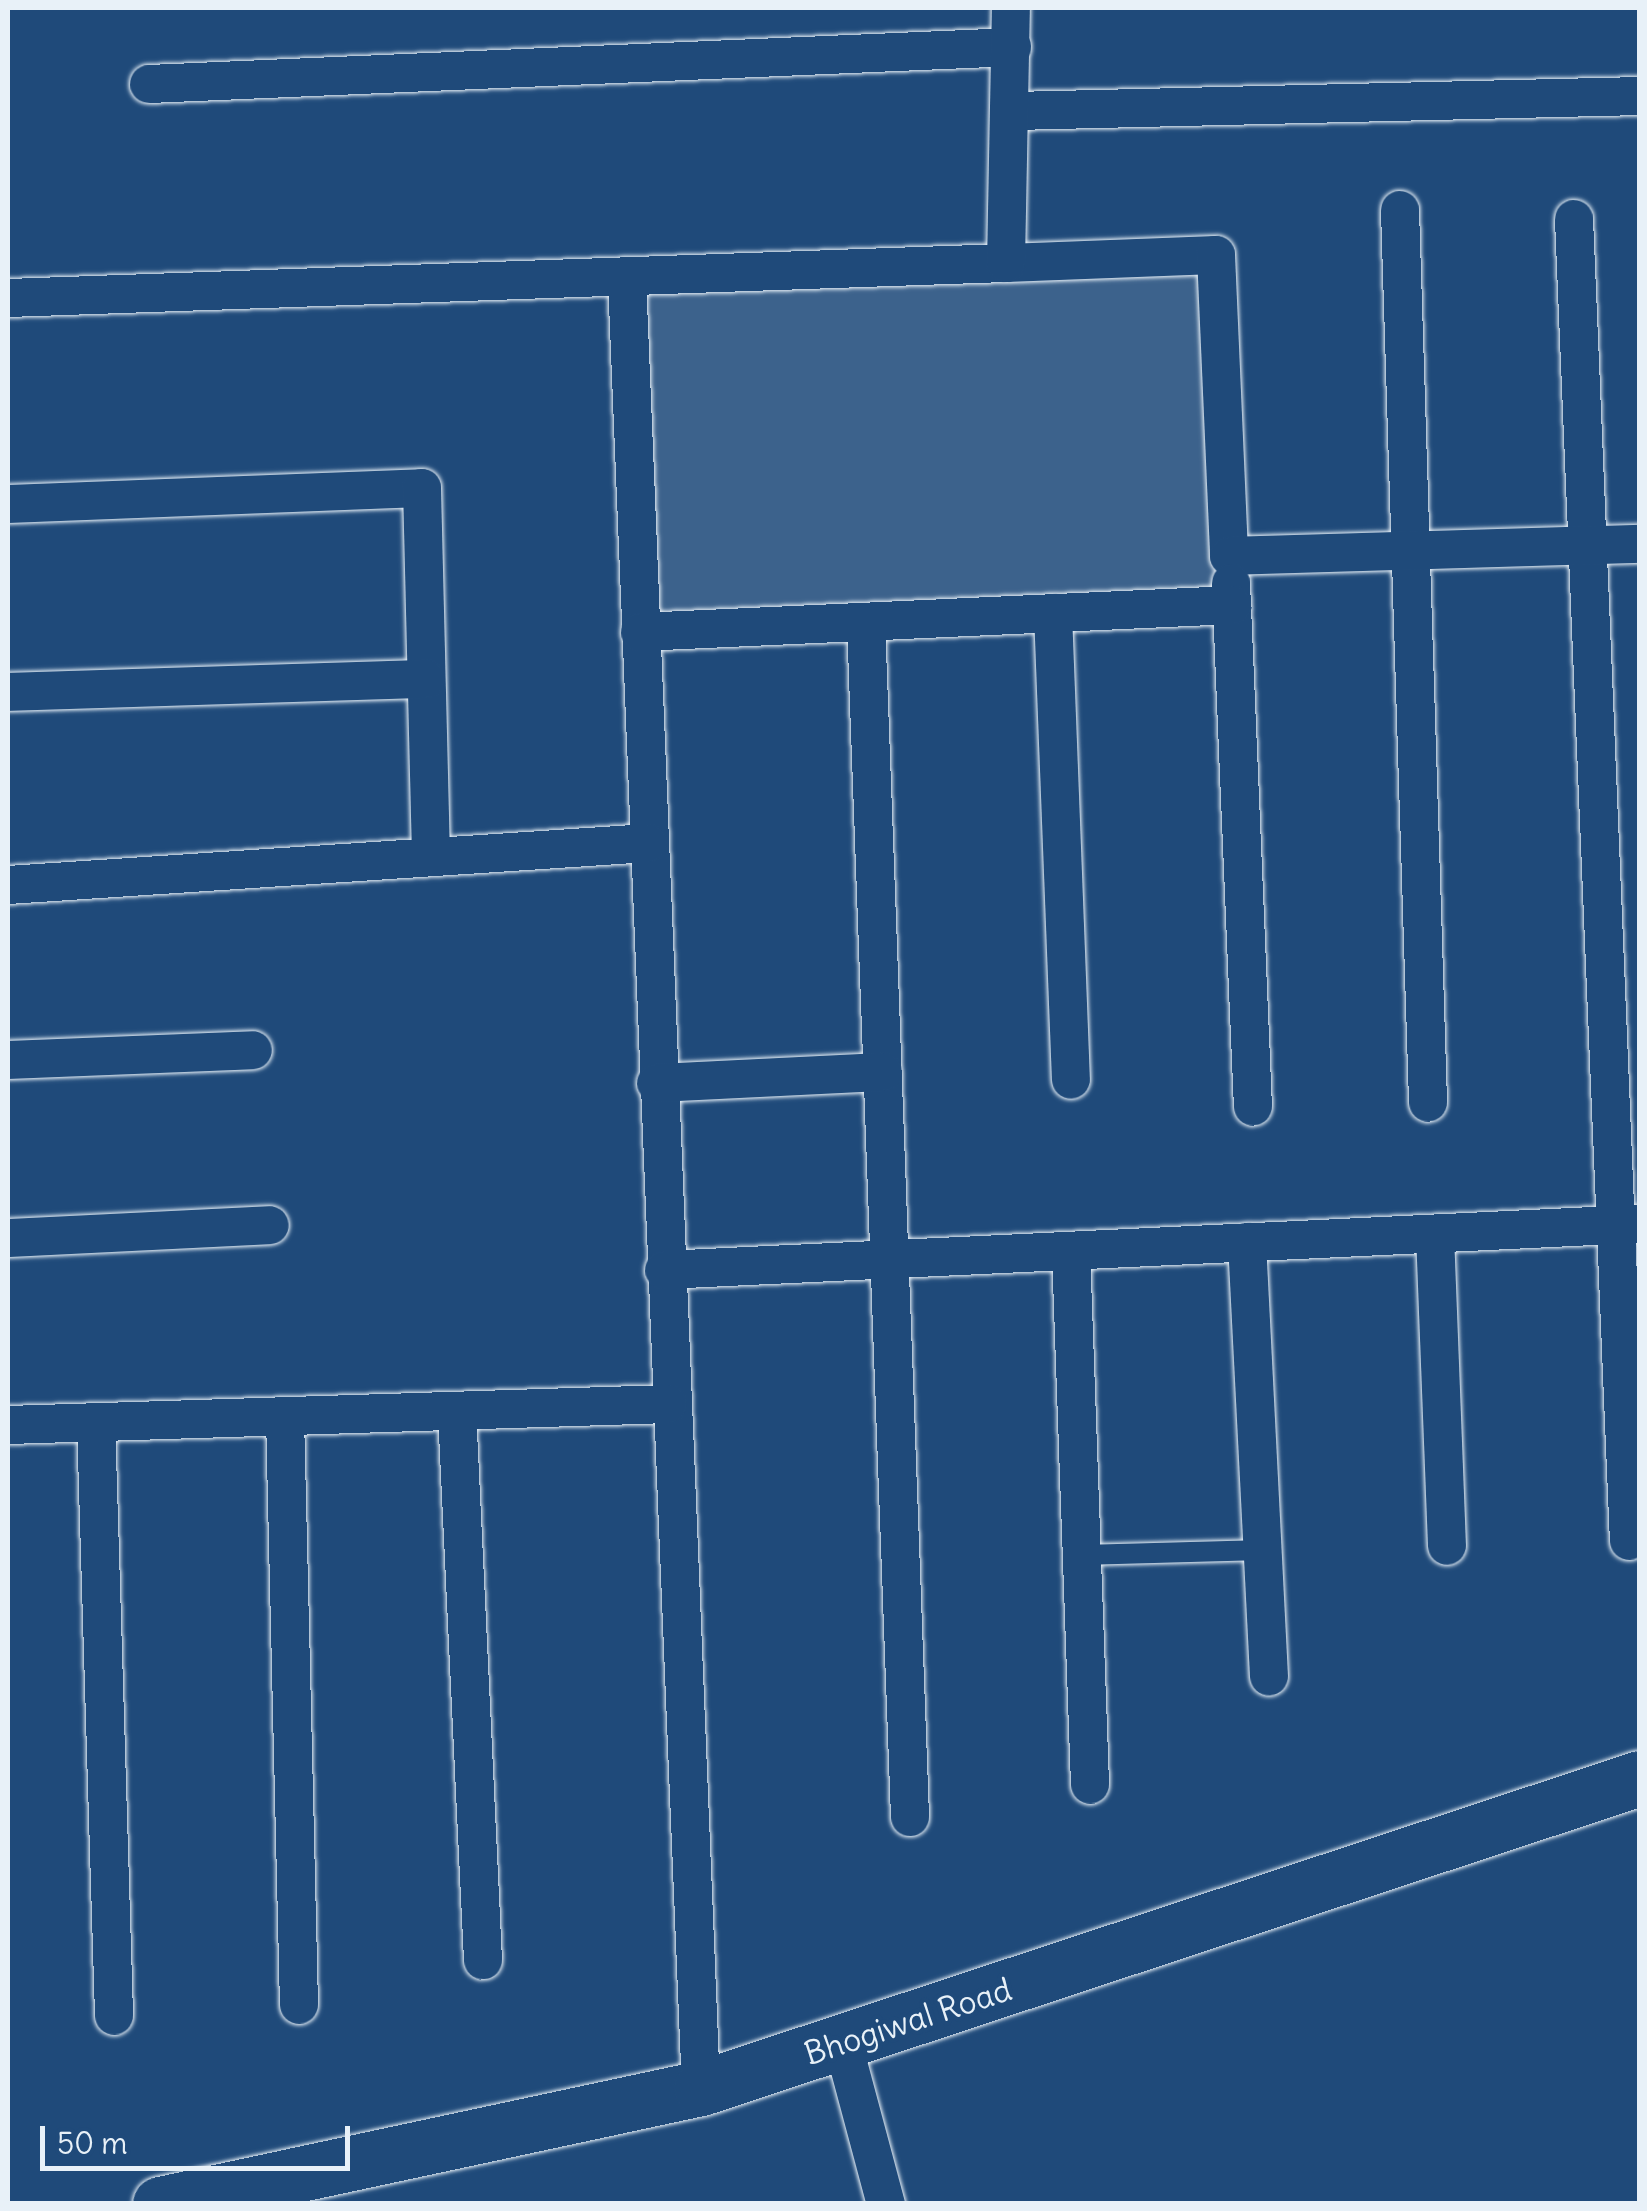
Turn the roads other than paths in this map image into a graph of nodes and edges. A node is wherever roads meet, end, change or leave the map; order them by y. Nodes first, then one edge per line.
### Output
1 (1012, 8) edge
2 (1012, 47) junction
3 (148, 84) dead end
4 (1640, 96) edge
5 (1014, 111) junction
6 (1400, 210) dead end
7 (1574, 218) dead end
8 (1006, 263) junction
9 (627, 278) junction
10 (8, 298) edge
11 (8, 504) edge
12 (1640, 544) edge
13 (1588, 546) junction
14 (1412, 550) junction
15 (1230, 556) junction
16 (1232, 605) junction
17 (1053, 613) junction
18 (866, 622) junction
19 (640, 632) junction
20 (426, 679) junction
21 (8, 692) edge
22 (648, 843) junction
23 (431, 857) junction
24 (8, 884) edge
25 (253, 1050) dead end
26 (8, 1060) edge
27 (884, 1072) junction
28 (1071, 1080) dead end
29 (656, 1082) junction
30 (1428, 1104) dead end
31 (1253, 1106) dead end
32 (1627, 1224) edge
33 (270, 1225) dead end
34 (1435, 1234) junction
35 (8, 1238) edge
36 (1247, 1242) junction
37 (1071, 1251) junction
38 (891, 1260) junction
39 (664, 1270) junction
40 (668, 1404) junction
41 (457, 1411) junction
42 (286, 1416) junction
43 (96, 1422) junction
44 (8, 1425) edge
45 (1629, 1541) dead end
46 (1448, 1546) dead end
47 (1263, 1550) junction
48 (1082, 1555) junction
49 (1269, 1676) dead end
50 (1640, 1778) edge
51 (1090, 1786) dead end
52 (910, 1816) dead end
53 (483, 1960) dead end
54 (299, 2005) dead end
55 (114, 2016) dead end
56 (843, 2044) junction
57 (701, 2088) junction
58 (160, 2204) edge
59 (886, 2204) edge

1 - 2 street
2 - 3 street
2 - 5 street
4 - 5 street
5 - 8 street
6 - 14 street
7 - 13 street
8 - 9 street
8 - 15 street
9 - 10 street
9 - 19 street
11 - 20 street
12 - 13 street
13 - 14 street
13 - 32 street
14 - 15 street
14 - 30 street
15 - 16 street
16 - 17 street
16 - 31 street
17 - 18 street
17 - 28 street
18 - 19 street
18 - 27 street
19 - 22 street
20 - 21 street
20 - 23 street
22 - 23 street
22 - 29 street
23 - 24 street
25 - 26 street
27 - 29 street
27 - 38 street
29 - 39 street
32 - 34 street
32 - 45 street
33 - 35 street
34 - 36 street
34 - 46 street
36 - 37 street
36 - 47 street
37 - 38 street
37 - 48 street
38 - 39 street
38 - 52 street
39 - 40 street
40 - 41 street
40 - 57 street
41 - 42 street
41 - 53 street
42 - 43 street
42 - 54 street
43 - 44 street
43 - 55 street
47 - 48 lane
47 - 49 street
48 - 51 street
50 - 56 main road, Bhogiwal Road
56 - 57 main road, Bhogiwal Road
56 - 59 street
57 - 58 main road, Bhogiwal Road

